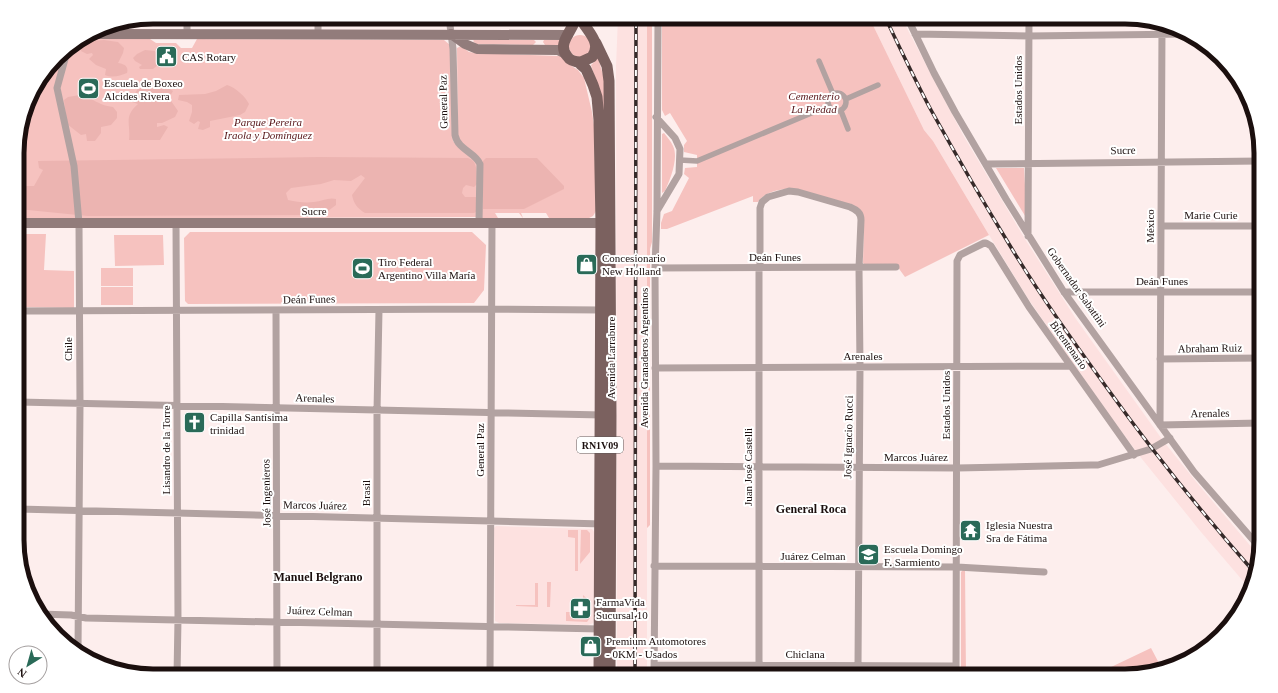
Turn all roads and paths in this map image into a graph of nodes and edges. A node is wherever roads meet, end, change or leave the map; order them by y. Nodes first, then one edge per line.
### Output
1 (187, 24) edge
2 (318, 24) edge
3 (450, 24) edge
4 (574, 24) edge
5 (584, 24) edge
6 (658, 24) edge
7 (910, 24) edge
8 (1029, 24) edge
9 (1162, 30) edge
10 (589, 33) junction
11 (104, 34) edge
12 (187, 34) junction
13 (318, 34) junction
14 (451, 34) junction
15 (568, 34) junction
16 (915, 34) junction
17 (1029, 36) junction
18 (596, 43) junction
19 (566, 54) junction
20 (65, 59) edge
21 (819, 61) dead end
22 (578, 62) junction
23 (878, 85) dead end
24 (833, 94) junction
25 (846, 99) junction
26 (828, 106) junction
27 (841, 111) junction
28 (656, 117) junction
29 (848, 129) dead end
30 (680, 160) junction
31 (1254, 161) edge
32 (1162, 162) junction
33 (1029, 163) junction
34 (986, 164) junction
35 (856, 210) joint
36 (656, 211) junction
37 (24, 223) edge
38 (79, 223) junction
39 (176, 223) junction
40 (479, 223) junction
41 (492, 223) junction
42 (605, 223) junction
43 (1161, 226) junction
44 (1254, 226) edge
45 (1028, 236) junction
46 (959, 256) joint
47 (896, 267) dead end
48 (655, 268) junction
49 (760, 268) junction
50 (859, 268) junction
51 (1064, 292) junction
52 (1161, 292) junction
53 (1254, 292) edge
54 (492, 309) junction
55 (379, 310) junction
56 (600, 310) junction
57 (24, 311) edge
58 (176, 311) junction
59 (276, 311) junction
60 (79, 312) junction
61 (1254, 358) edge
62 (1160, 359) junction
63 (957, 366) junction
64 (1070, 366) junction
65 (760, 367) junction
66 (860, 367) junction
67 (655, 368) junction
68 (24, 402) edge
69 (80, 405) junction
70 (177, 406) junction
71 (276, 408) junction
72 (377, 411) junction
73 (492, 414) junction
74 (605, 415) junction
75 (1254, 423) edge
76 (1160, 425) junction
77 (1170, 438) junction
78 (1134, 455) junction
79 (656, 466) junction
80 (759, 467) junction
81 (859, 468) junction
82 (957, 468) junction
83 (24, 509) edge
84 (79, 510) junction
85 (177, 514) junction
86 (277, 515) junction
87 (377, 518) junction
88 (491, 521) junction
89 (605, 524) junction
90 (1254, 542) edge
91 (654, 566) junction
92 (760, 567) junction
93 (859, 567) junction
94 (957, 568) junction
95 (1044, 572) dead end
96 (48, 614) edge
97 (78, 616) junction
98 (178, 619) junction
99 (277, 621) junction
100 (378, 624) junction
101 (491, 628) junction
102 (600, 629) junction
103 (78, 645) edge
104 (654, 665) junction
105 (759, 665) junction
106 (858, 666) junction
107 (956, 666) joint
108 (177, 669) edge
109 (277, 669) edge
110 (377, 669) edge
111 (490, 669) edge
112 (599, 669) edge
113 (610, 669) edge
114 (654, 669) edge

1 - 12 street
2 - 13 street
3 - 14 street, General Paz
4 - 15 main road
5 - 10 main road, RN1V09
6 - 28 street, Avenida Granaderos Argentinos
7 - 16 street, Gobernador Sabattini
8 - 17 street, Estados Unidos
9 - 17 street
9 - 32 street, México
10 - 15 main road
10 - 18 main road, RN1V09
11 - 12 main road
12 - 13 main road
13 - 14 main road
14 - 15 main road
14 - 19 main road
14 - 40 street, General Paz
15 - 19 main road
16 - 17 street
16 - 34 street, Gobernador Sabattini
17 - 33 street, Estados Unidos
18 - 22 main road
18 - 42 main road, Avenida Larrabure / RN1V09
19 - 22 main road, RN1V09
20 - 38 street, Chile
21 - 24 street
22 - 42 main road, Avenida Larrabure / RN1V09
23 - 25 street
24 - 25 street
24 - 26 street
25 - 27 street
26 - 27 street
26 - 30 street
27 - 29 street
28 - 30 street
28 - 36 street, Avenida Granaderos Argentinos
30 - 36 street
31 - 32 street, Sucre
32 - 33 street, Sucre
32 - 43 street, México
33 - 34 street, Sucre
33 - 45 street, Estados Unidos
34 - 45 street, Gobernador Sabattini
35 - 49 street, Juan José Castelli
35 - 50 street, José Ignacio Rucci
36 - 48 street, Avenida Granaderos Argentinos
37 - 38 main road, Sucre
38 - 39 main road, Sucre
38 - 60 street, Chile
39 - 40 main road, Sucre
39 - 58 street, Lisandro de la Torre
40 - 41 main road, Sucre
41 - 42 main road, Sucre
41 - 54 street, General Paz
42 - 56 main road, Avenida Larrabure / RN1V09
42 - 74 main road, Avenida Larrabure / RN1V09
43 - 44 street, Marie Curie
43 - 52 street, México
45 - 51 street, Gobernador Sabattini
46 - 63 street, Estados Unidos
46 - 64 street, Bicentenario
47 - 50 street, Deán Funes
48 - 49 street, Deán Funes
48 - 67 street, Avenida Granaderos Argentinos
49 - 50 street, Deán Funes
49 - 65 street, Juan José Castelli
50 - 66 street, José Ignacio Rucci
51 - 52 street, Deán Funes
51 - 76 street, Gobernador Sabattini
52 - 53 street, Deán Funes
52 - 62 street, México
54 - 55 street, Deán Funes
54 - 56 street, Deán Funes
54 - 73 street, General Paz
55 - 59 street, Deán Funes
55 - 72 street, Brasil
56 - 74 main road, Avenida Larrabure / RN1V09
57 - 60 street, Deán Funes
58 - 59 street, Deán Funes
58 - 60 street, Deán Funes
58 - 70 street, Lisandro de la Torre
59 - 71 street, José Ingenieros
60 - 69 street, Chile
61 - 62 street, Abraham Ruiz
62 - 76 street, México
63 - 64 street, Arenales
63 - 66 street, Arenales
63 - 82 street, Estados Unidos
64 - 78 street, Bicentenario
65 - 66 street, Arenales
65 - 67 street, Arenales
65 - 80 street, Juan José Castelli
66 - 81 street, José Ignacio Rucci
67 - 79 street, Avenida Granaderos Argentinos
68 - 69 street, Arenales
69 - 70 street, Arenales
69 - 84 street, Chile
70 - 71 street, Arenales
70 - 85 street, Lisandro de la Torre
71 - 72 street, Arenales
71 - 86 street, José Ingenieros
72 - 73 street, Arenales
72 - 87 street, Brasil
73 - 74 street, Arenales
73 - 88 street, General Paz
74 - 89 main road, Avenida Larrabure / RN1V09
75 - 76 street, Arenales
76 - 77 street, Gobernador Sabattini
77 - 78 street, Marcos Juárez
77 - 90 street, Gobernador Sabattini
78 - 82 street, Marcos Juárez
79 - 80 street, Marcos Juárez
79 - 91 street, Avenida Granaderos Argentinos
80 - 81 street, Marcos Juárez
80 - 92 street, Juan José Castelli
81 - 82 street, Marcos Juárez
81 - 93 street, José Ignacio Rucci
82 - 94 street, Estados Unidos
83 - 84 street, Marcos Juárez
84 - 85 street, Marcos Juárez
84 - 97 street, Chile
85 - 86 street, Marcos Juárez
85 - 98 street, Lisandro de la Torre
86 - 87 street, Marcos Juárez
86 - 99 street, José Ingenieros
87 - 88 street, Marcos Juárez
87 - 100 street, Brasil
88 - 89 street, Marcos Juárez
88 - 101 street, General Paz
89 - 102 main road, Avenida Larrabure / RN1V09
89 - 113 main road, Avenida Larrabure / RN1V09
91 - 92 street, Juárez Celman
91 - 104 street, Avenida Granaderos Argentinos
92 - 93 street, Juárez Celman
92 - 105 street, Juan José Castelli
93 - 94 street, Juárez Celman
93 - 106 street, José Ignacio Rucci
94 - 95 street, Juárez Celman
94 - 107 street, Estados Unidos
96 - 97 street, Juárez Celman
97 - 98 street, Juárez Celman
97 - 103 street, Chile
98 - 99 street, Juárez Celman
98 - 108 street, Lisandro de la Torre
99 - 100 street, Juárez Celman
99 - 109 street, José Ingenieros
100 - 101 street, Juárez Celman
100 - 110 street, Brasil
101 - 102 street, Juárez Celman
101 - 111 street, General Paz
102 - 112 main road, Avenida Larrabure / RN1V09
104 - 105 street, Chiclana
104 - 114 street, Avenida Granaderos Argentinos
105 - 106 street, Chiclana
106 - 107 street, Chiclana

